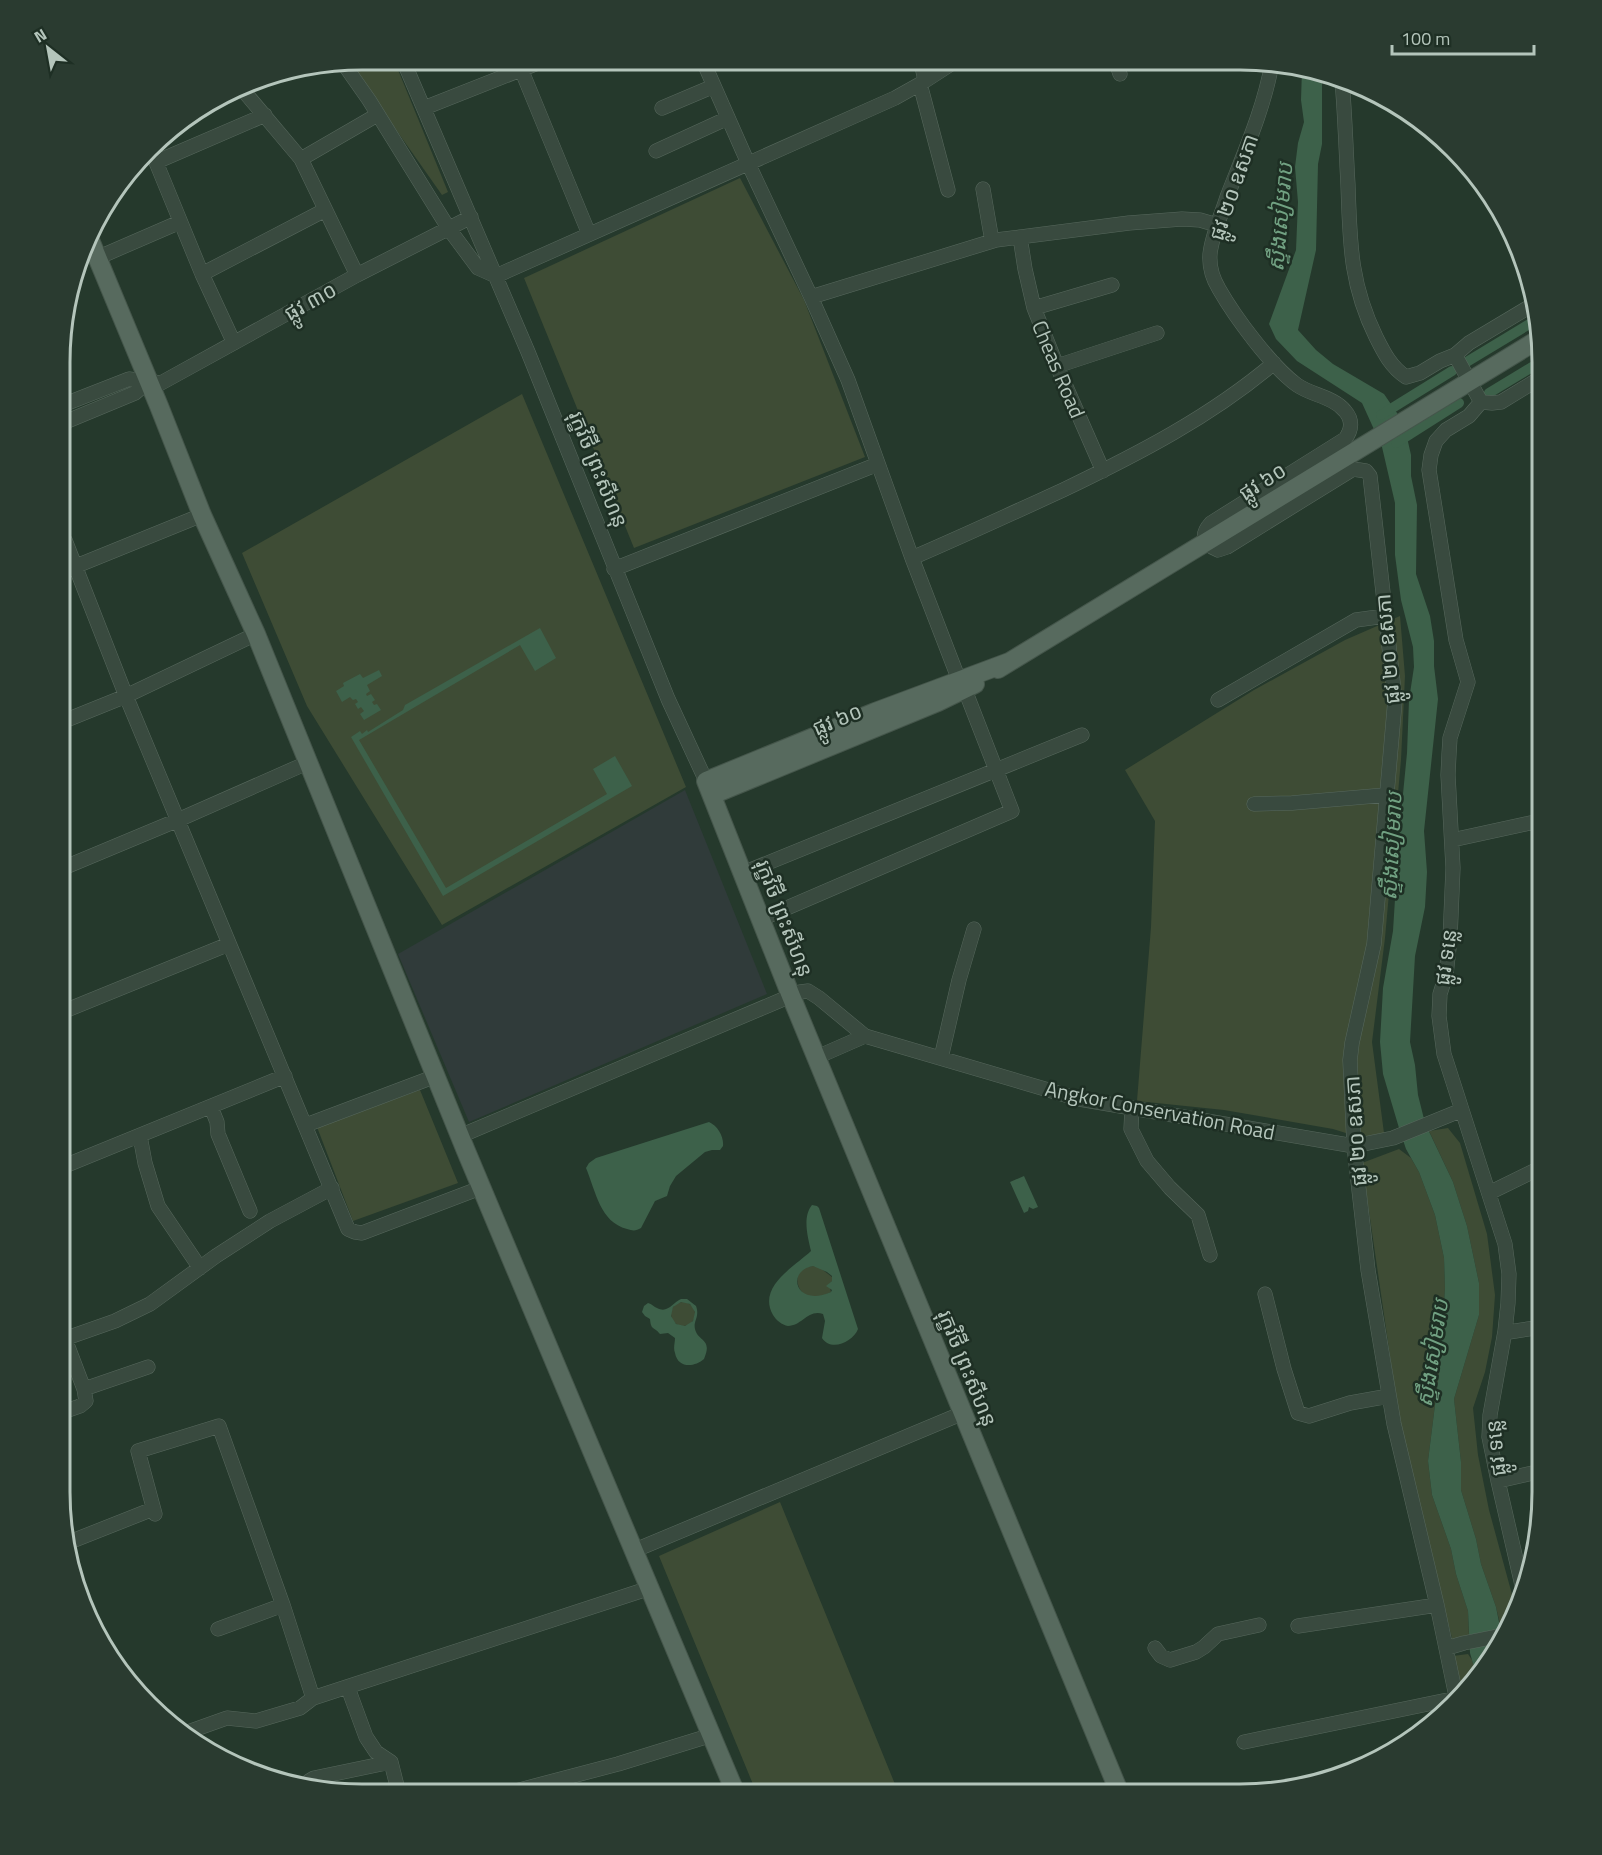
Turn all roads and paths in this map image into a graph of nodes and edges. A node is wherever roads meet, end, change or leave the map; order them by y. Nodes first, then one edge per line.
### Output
1 (408, 70) edge
2 (519, 70) edge
3 (521, 70) edge
4 (707, 70) edge
5 (922, 70) edge
6 (942, 70) edge
7 (348, 71) edge
8 (1270, 72) edge
9 (923, 82) junction
10 (714, 86) junction
11 (1343, 90) edge
12 (247, 95) edge
13 (424, 108) junction
14 (662, 108) dead end
15 (265, 115) junction
16 (377, 115) junction
17 (728, 118) junction
18 (656, 151) dead end
19 (158, 154) edge
20 (154, 158) edge
21 (301, 159) junction
22 (748, 163) junction
23 (983, 189) dead end
24 (948, 190) dead end
25 (325, 210) junction
26 (471, 217) junction
27 (180, 222) junction
28 (1217, 225) junction
29 (449, 229) junction
30 (590, 234) junction
31 (1020, 237) junction
32 (992, 241) junction
33 (95, 247) edge
34 (93, 252) edge
35 (202, 274) junction
36 (357, 275) junction
37 (496, 276) junction
38 (1112, 285) dead end
39 (811, 297) junction
40 (1034, 308) junction
41 (1526, 309) edge
42 (1157, 333) dead end
43 (234, 343) junction
44 (1531, 344) edge
45 (1455, 355) junction
46 (1274, 363) junction
47 (1057, 366) junction
48 (149, 381) junction
49 (1470, 381) junction
50 (1532, 383) edge
51 (70, 402) edge
52 (1481, 402) junction
53 (70, 420) edge
54 (878, 464) junction
55 (1103, 471) junction
56 (202, 515) junction
57 (1207, 542) junction
58 (912, 558) junction
59 (70, 569) edge
60 (614, 569) junction
61 (1385, 616) junction
62 (256, 634) junction
63 (962, 685) junction
64 (126, 696) junction
65 (1218, 700) dead end
66 (70, 719) edge
67 (1082, 735) dead end
68 (307, 763) junction
69 (995, 771) junction
70 (709, 788) junction
71 (1386, 795) junction
72 (1254, 804) dead end
73 (178, 820) junction
74 (1532, 823) edge
75 (1452, 840) junction
76 (70, 865) edge
77 (743, 873) junction
78 (761, 919) junction
79 (974, 929) dead end
80 (229, 944) junction
81 (791, 996) junction
82 (70, 1009) edge
83 (865, 1036) junction
84 (817, 1057) junction
85 (941, 1058) junction
86 (285, 1076) junction
87 (436, 1076) junction
88 (211, 1107) junction
89 (1132, 1108) junction
90 (1462, 1110) junction
91 (306, 1125) junction
92 (140, 1136) junction
93 (460, 1136) junction
94 (1354, 1146) junction
95 (70, 1164) edge
96 (1532, 1172) edge
97 (483, 1187) junction
98 (332, 1188) junction
99 (1489, 1193) junction
100 (250, 1211) dead end
101 (1210, 1255) dead end
102 (200, 1268) junction
103 (1265, 1294) dead end
104 (1532, 1328) edge
105 (1505, 1331) junction
106 (70, 1337) edge
107 (70, 1356) edge
108 (148, 1367) dead end
109 (84, 1389) junction
110 (1389, 1396) junction
111 (70, 1410) edge
112 (963, 1413) junction
113 (1532, 1473) edge
114 (1498, 1481) junction
115 (75, 1540) edge
116 (633, 1551) junction
117 (1520, 1575) edge
118 (650, 1588) junction
119 (283, 1605) junction
120 (1437, 1605) junction
121 (1259, 1624) dead end
122 (1298, 1626) dead end
123 (218, 1629) dead end
124 (1492, 1637) edge
125 (1155, 1648) dead end
126 (1446, 1648) junction
127 (348, 1688) junction
128 (1455, 1690) edge
129 (313, 1698) junction
130 (1442, 1703) edge
131 (193, 1730) edge
132 (712, 1735) junction
133 (1244, 1742) dead end
134 (392, 1762) junction
135 (311, 1780) edge
136 (397, 1784) edge
137 (542, 1784) edge
138 (732, 1784) edge
139 (1115, 1784) edge

1 - 13 street, រុក្ខវិថី ព្រះសីហនុ
2 - 13 street
3 - 30 street
4 - 10 street
5 - 9 street
6 - 9 street
7 - 16 street
8 - 28 street, ផ្លូវ ២០ ឧសភា
9 - 22 street
9 - 24 street
10 - 14 street
10 - 17 street
11 - 45 street
12 - 15 street
13 - 26 street, រុក្ខវិថី ព្រះសីហនុ
15 - 19 street
15 - 21 street
16 - 21 street
16 - 29 street
17 - 18 street
17 - 22 street
20 - 27 street
21 - 25 street
22 - 30 street
22 - 39 street
23 - 32 street
25 - 35 street
25 - 36 street
26 - 29 street, ផ្លូវ ៣០
26 - 37 street, រុក្ខវិថី ព្រះសីហនុ
27 - 33 street
27 - 35 street
28 - 31 street
28 - 46 street, ផ្លូវ ២០ ឧសភា
29 - 36 street, ផ្លូវ ៣០
29 - 37 street
30 - 37 street
31 - 32 street
31 - 40 street
32 - 39 street
34 - 48 main road
35 - 43 street
36 - 43 street, ផ្លូវ ៣០
37 - 60 street, រុក្ខវិថី ព្រះសីហនុ
38 - 40 street, Cheas Road
39 - 54 street
40 - 47 street, Cheas Road
41 - 45 street
42 - 47 street
43 - 48 street, ផ្លូវ ៣០
44 - 49 main road, ផ្លូវ ៦០
45 - 49 street
46 - 55 street
46 - 57 street, ផ្លូវ ២០ ឧសភា
47 - 55 street, Cheas Road
48 - 51 street, ផ្លូវ ៣០
48 - 53 street, ផ្លូវ ៣០
48 - 56 main road
49 - 52 street
49 - 57 main road, ផ្លូវ ៦០
50 - 52 street
52 - 75 street, ផ្លូវ ទន្លេ
54 - 58 street
54 - 60 street
55 - 58 street
56 - 59 street
56 - 62 main road
57 - 61 street, ផ្លូវ ២០ ឧសភា
57 - 63 main road, ផ្លូវ ៦០
58 - 63 street
59 - 64 street
60 - 70 street, រុក្ខវិថី ព្រះសីហនុ
61 - 65 street
61 - 71 street, ផ្លូវ ២០ ឧសភា
62 - 64 street
62 - 68 main road
63 - 69 street
63 - 70 main road, ផ្លូវ ៦០
64 - 66 street
64 - 73 street
67 - 69 street
68 - 73 street
68 - 87 main road
69 - 77 street
69 - 78 street
70 - 77 main road, រុក្ខវិថី ព្រះសីហនុ
71 - 72 street
71 - 94 street, ផ្លូវ ២០ ឧសភា
73 - 76 street
73 - 80 street
74 - 75 street
75 - 90 street, ផ្លូវ ទន្លេ
77 - 78 main road, រុក្ខវិថី ព្រះសីហនុ
78 - 81 main road, រុក្ខវិថី ព្រះសីហនុ
79 - 85 street
80 - 82 street
80 - 86 street
81 - 83 street
81 - 84 main road, រុក្ខវិថី ព្រះសីហនុ
81 - 93 street
83 - 84 street
83 - 85 street, Angkor Conservation Road
84 - 112 main road, រុក្ខវិថី ព្រះសីហនុ
85 - 89 street, Angkor Conservation Road
86 - 88 street
86 - 91 street
87 - 91 street
87 - 93 main road
88 - 92 street
88 - 100 street
89 - 94 street, Angkor Conservation Road
89 - 101 street
90 - 94 street
90 - 99 street, ផ្លូវ ទន្លេ
91 - 98 street
92 - 95 street
92 - 102 street
93 - 97 main road
94 - 110 street, ផ្លូវ ២០ ឧសភា
96 - 99 street
97 - 98 street
97 - 116 main road
98 - 102 street
99 - 105 street, ផ្លូវ ទន្លេ
102 - 106 street
103 - 110 street
104 - 105 street
105 - 114 street, ផ្លូវ ទន្លេ
107 - 109 street
108 - 109 street
109 - 111 street
110 - 120 street, ផ្លូវ ២០ ឧសភា
112 - 116 street
112 - 139 main road, រុក្ខវិថី ព្រះសីហនុ
113 - 114 street
114 - 117 street, ផ្លូវ ទន្លេ
115 - 119 street
116 - 118 main road
118 - 127 street
118 - 132 main road
119 - 123 street
119 - 129 street
120 - 122 street
120 - 126 street, ផ្លូវ ២០ ឧសភា
121 - 125 street
124 - 126 street
126 - 128 street, ផ្លូវ ២០ ឧសភា
127 - 129 street
127 - 134 street
129 - 131 street
130 - 133 street
132 - 137 street
132 - 138 main road
134 - 135 street
134 - 136 street

